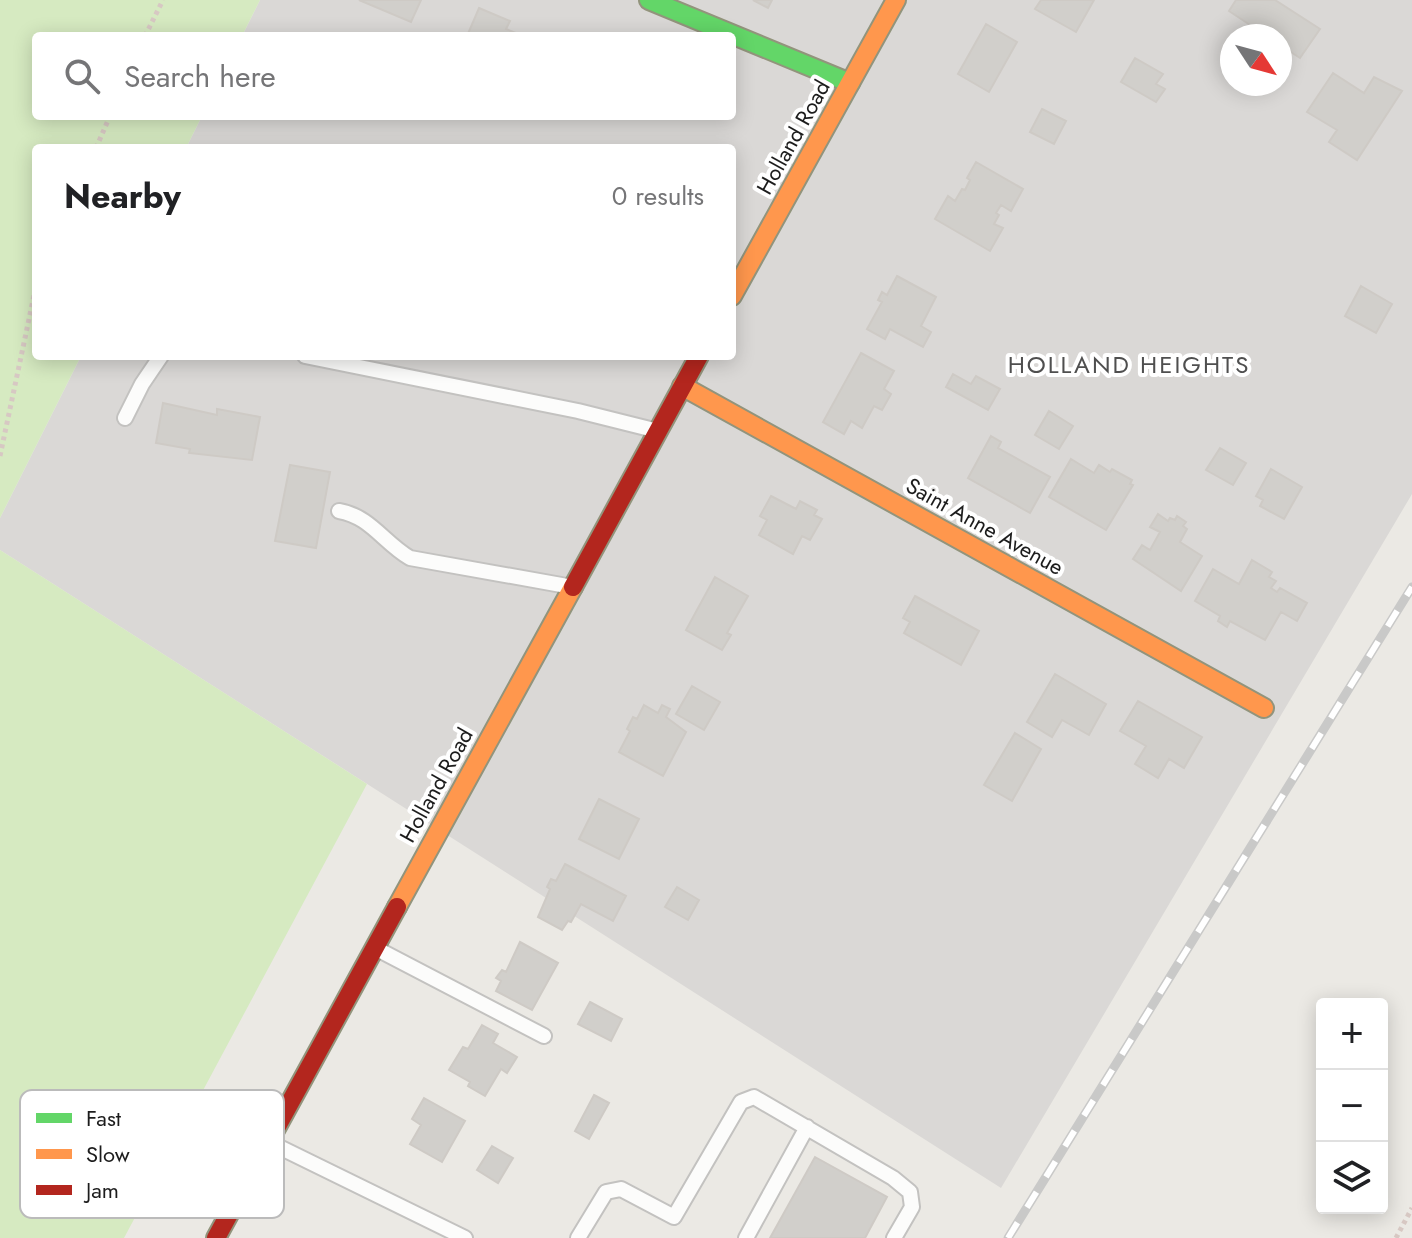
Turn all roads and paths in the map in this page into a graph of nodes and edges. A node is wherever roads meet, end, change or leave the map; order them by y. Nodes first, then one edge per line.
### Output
1 (163, 0) edge
2 (649, 0) edge
3 (896, 0) edge
4 (147, 32) edge
5 (726, 32) edge
6 (736, 36) edge
7 (850, 83) junction
8 (108, 120) edge
9 (98, 144) edge
10 (736, 289) edge
11 (32, 305) edge
12 (158, 360) edge
13 (325, 360) edge
14 (697, 360) edge
15 (682, 386) junction
16 (125, 418) dead end
17 (658, 431) junction
18 (0, 456) edge
19 (339, 511) dead end
20 (572, 587) junction
21 (1264, 708) dead end
22 (375, 947) junction
23 (544, 1036) dead end
24 (284, 1113) edge
25 (807, 1127) junction
26 (284, 1150) edge
27 (1412, 1208) edge
28 (227, 1218) edge
29 (216, 1238) edge
30 (464, 1238) edge
31 (578, 1238) edge
32 (746, 1238) edge
33 (894, 1238) edge
34 (1396, 1238) edge

1 - 4 path
2 - 5 main road
3 - 7 main road, Holland Road
6 - 7 main road
7 - 10 main road, Holland Road
8 - 9 path
11 - 18 path
12 - 16 lane
13 - 17 lane
14 - 15 main road, Holland Road
15 - 17 main road, Holland Road
15 - 21 main road, Saint Anne Avenue
17 - 20 main road, Holland Road
19 - 20 lane
20 - 22 main road, Holland Road
22 - 23 lane
22 - 24 main road, Holland Road
25 - 31 lane
25 - 32 lane
25 - 33 lane
26 - 30 lane
27 - 34 path
28 - 29 main road, Holland Road

